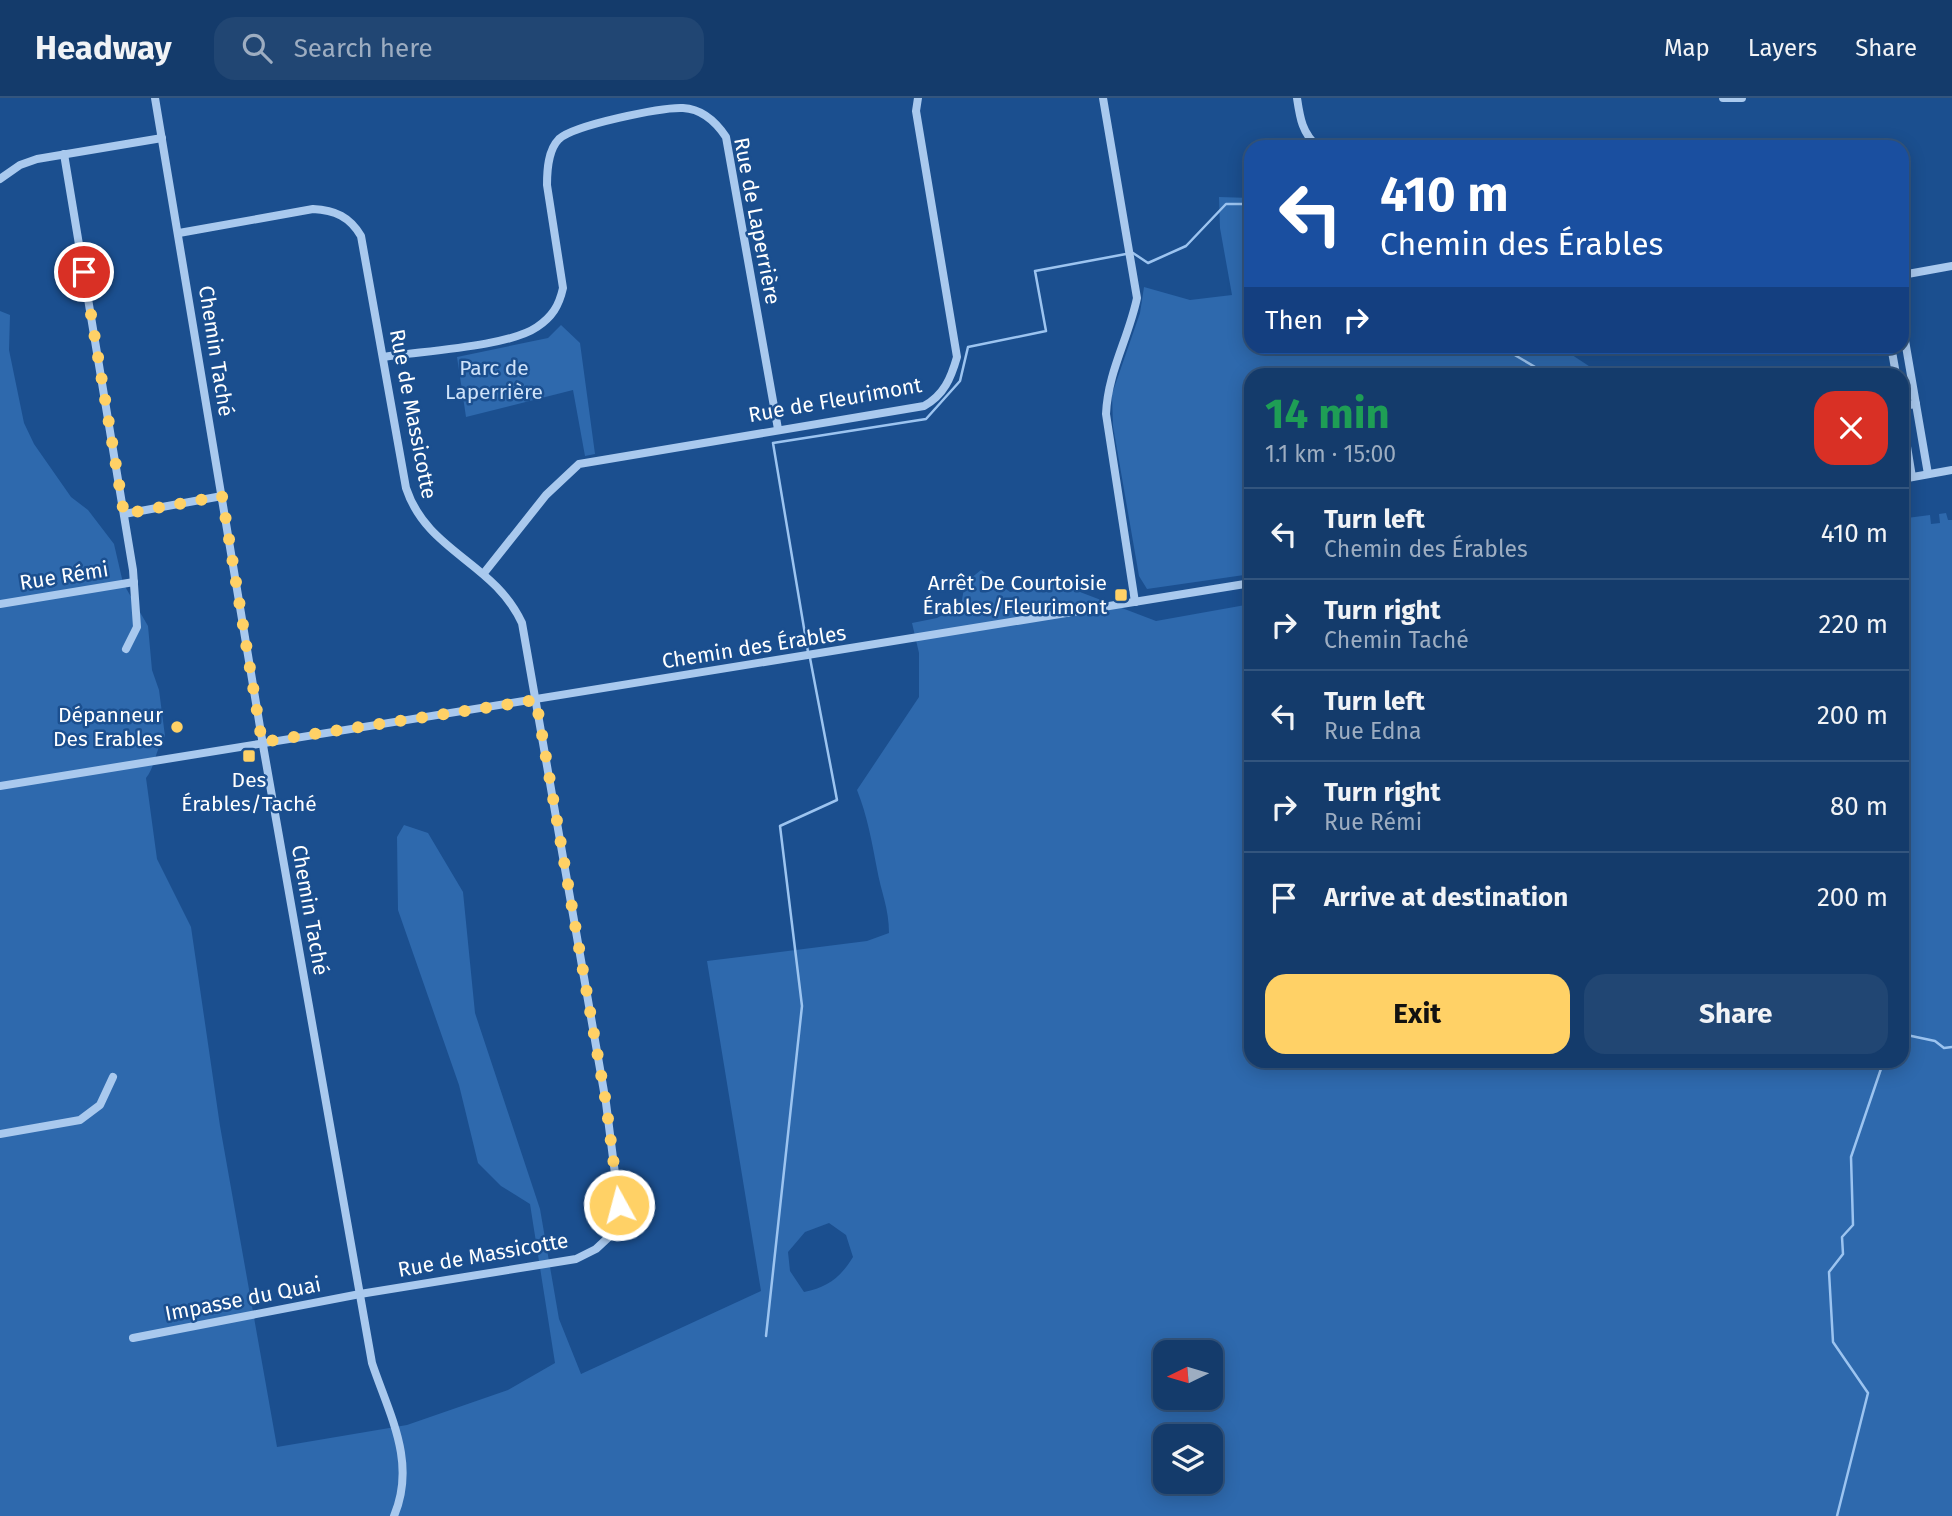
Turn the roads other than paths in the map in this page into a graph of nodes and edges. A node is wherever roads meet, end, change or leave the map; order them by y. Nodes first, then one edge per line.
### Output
1 (155, 98) edge
2 (918, 98) edge
3 (1103, 98) edge
4 (1297, 98) edge
5 (1723, 98) edge
6 (1742, 98) edge
7 (162, 138) junction
8 (1309, 140) edge
9 (64, 154) junction
10 (0, 179) edge
11 (179, 233) junction
12 (1952, 266) edge
13 (1909, 274) edge
14 (1907, 354) edge
15 (384, 357) junction
16 (1916, 404) junction
17 (1909, 405) edge
18 (778, 429) junction
19 (1952, 470) edge
20 (1928, 474) junction
21 (1909, 478) edge
22 (222, 496) junction
23 (124, 514) junction
24 (484, 573) junction
25 (134, 582) junction
26 (1244, 584) edge
27 (1135, 602) junction
28 (0, 604) edge
29 (125, 649) dead end
30 (536, 700) junction
31 (262, 742) junction
32 (0, 786) edge
33 (113, 1076) dead end
34 (0, 1134) edge
35 (360, 1294) junction
36 (133, 1338) dead end
37 (394, 1516) edge

1 - 7 street, Chemin Taché
2 - 18 street, Rue de Fleurimont
3 - 27 street
4 - 8 street
5 - 6 street
7 - 9 street
7 - 11 street, Chemin Taché
9 - 10 street
9 - 23 street, Rue Rémi
11 - 15 street, Rue de Massicotte
11 - 22 street, Chemin Taché
12 - 13 street
14 - 16 street
15 - 18 street, Rue de Laperrière
15 - 24 street, Rue de Massicotte
16 - 17 street
16 - 20 street
18 - 24 street, Rue de Fleurimont
19 - 20 street
20 - 21 street
22 - 23 street
22 - 31 street, Chemin Taché
23 - 25 street, Rue Rémi
24 - 30 street, Rue de Massicotte
25 - 28 street, Rue Rémi
25 - 29 street, Rue Rémi
26 - 27 street, Chemin des Érables
27 - 30 street, Chemin des Érables
30 - 31 street, Chemin des Érables
30 - 35 street, Rue de Massicotte
31 - 32 street, Chemin des Érables
31 - 35 street, Chemin Taché
33 - 34 street
35 - 36 street, Impasse du Quai
35 - 37 street, Chemin Taché

